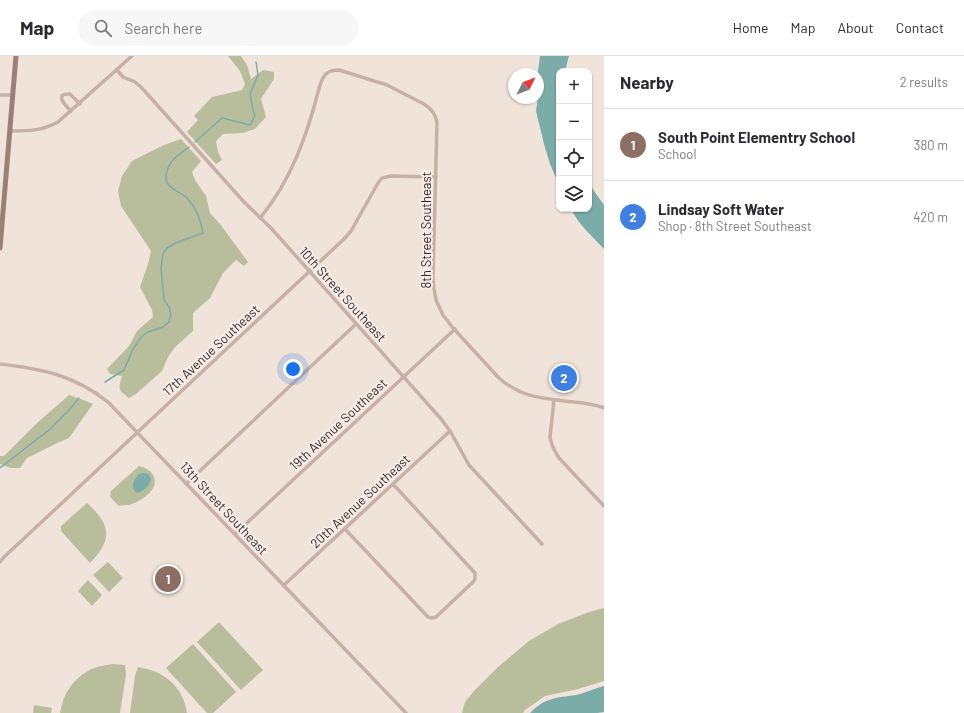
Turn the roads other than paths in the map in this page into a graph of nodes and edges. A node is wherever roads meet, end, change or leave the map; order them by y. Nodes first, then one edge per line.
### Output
1 (16, 56) edge
2 (132, 56) edge
3 (117, 70) junction
4 (0, 94) edge
5 (13, 95) junction
6 (80, 104) junction
7 (71, 111) junction
8 (10, 131) junction
9 (436, 176) junction
10 (2, 196) edge
11 (260, 218) junction
12 (0, 248) edge
13 (309, 272) junction
14 (356, 324) junction
15 (455, 329) junction
16 (0, 364) edge
17 (404, 377) junction
18 (554, 400) junction
19 (604, 408) edge
20 (450, 431) junction
21 (138, 432) junction
22 (187, 483) junction
23 (393, 484) junction
24 (604, 506) edge
25 (345, 529) junction
26 (235, 534) junction
27 (542, 544) dead end
28 (0, 562) edge
29 (284, 585) junction
30 (406, 713) edge

1 - 5 street
2 - 3 street
3 - 6 street
3 - 11 street, 10th Street Southeast
4 - 5 street
5 - 8 street
6 - 7 street
6 - 7 street
7 - 8 street
8 - 10 street
9 - 11 street, 8th Street Southeast
9 - 13 street, 17th Avenue Southeast
9 - 15 street, 8th Street Southeast
10 - 12 street
11 - 13 street, 10th Street Southeast
13 - 14 street, 10th Street Southeast
13 - 21 street, 17th Avenue Southeast
14 - 17 street, 10th Street Southeast
14 - 22 street
15 - 17 street, 19th Avenue Southeast
15 - 18 street, 8th Street Southeast
16 - 21 street, 13th Street Southeast
17 - 20 street, 10th Street Southeast
17 - 26 street, 19th Avenue Southeast
18 - 19 street, 8th Street Southeast
18 - 24 street
20 - 23 street, 20th Avenue Southeast
20 - 27 street, 10th Street Southeast
21 - 22 street, 13th Street Southeast
21 - 28 street, 17th Avenue Southeast
22 - 26 street, 13th Street Southeast
23 - 25 street, 20th Avenue Southeast
23 - 25 street
25 - 29 street, 20th Avenue Southeast
26 - 29 street, 13th Street Southeast
29 - 30 street, 13th Street Southeast

